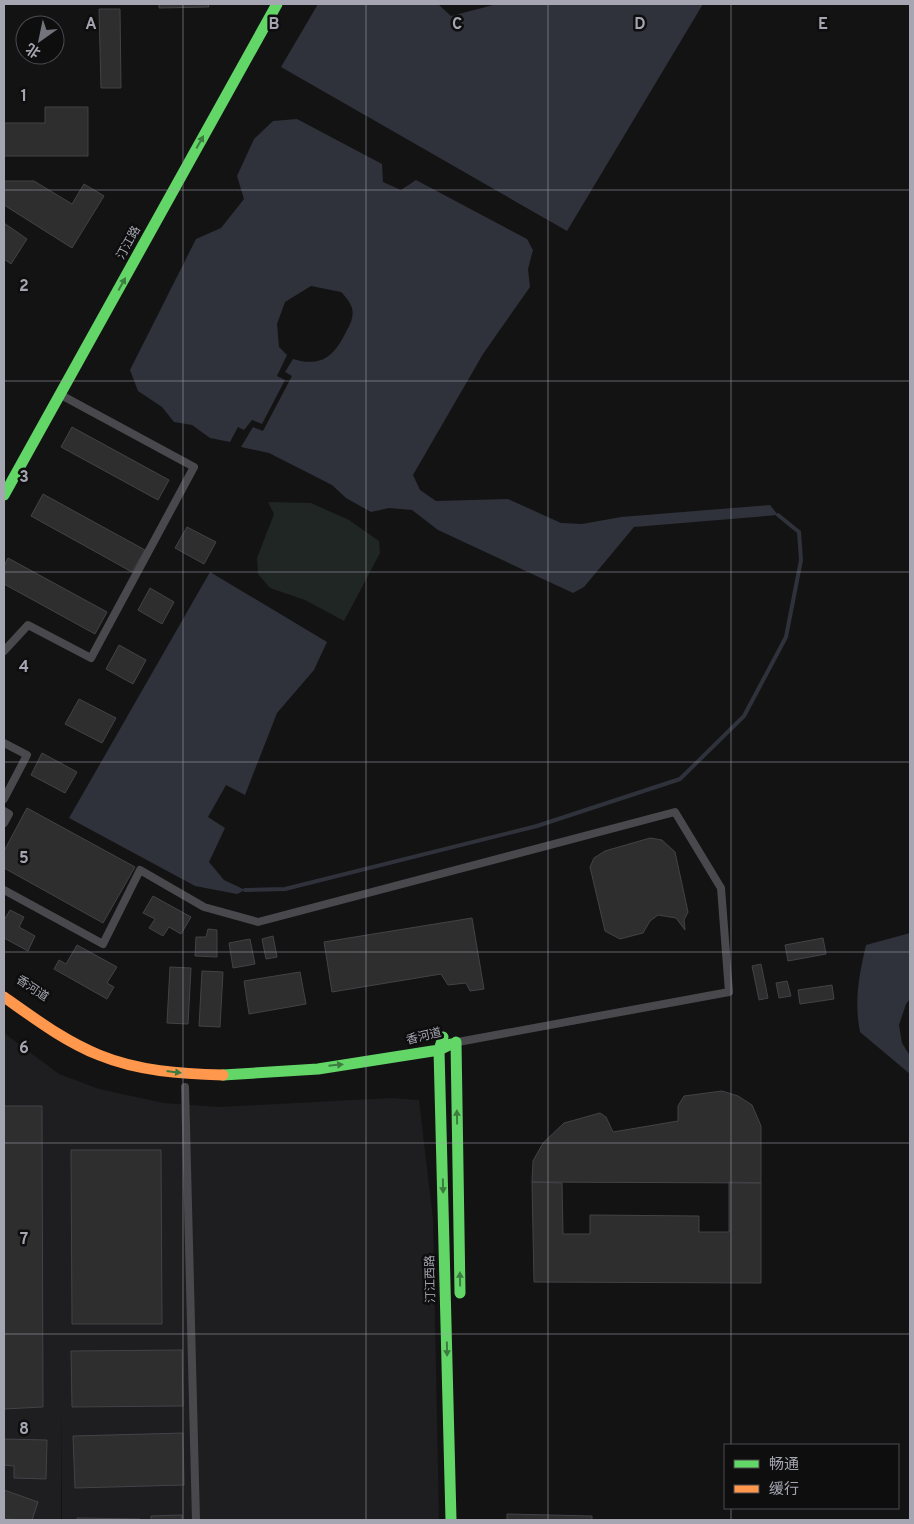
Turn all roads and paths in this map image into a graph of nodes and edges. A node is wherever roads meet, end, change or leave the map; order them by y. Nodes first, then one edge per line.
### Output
1 (265, 4) edge
2 (277, 4) edge
3 (60, 394) junction
4 (4, 480) edge
5 (4, 495) edge
6 (4, 651) edge
7 (4, 743) edge
8 (4, 799) edge
9 (4, 811) edge
10 (4, 824) edge
11 (4, 890) edge
12 (4, 986) edge
13 (4, 997) edge
14 (433, 1039) junction
15 (456, 1042) junction
16 (386, 1046) dead end
17 (440, 1050) junction
18 (289, 1059) dead end
19 (185, 1087) dead end
20 (460, 1301) dead end
21 (196, 1520) edge
22 (451, 1520) edge

1 - 4 street, 汀江路
3 -> 2 street, 汀江路
3 - 5 street, 汀江路
3 - 6 lane
7 - 8 lane
9 - 10 lane
11 - 15 lane
12 - 18 street, 香河道
13 -> 17 street, 香河道
14 - 15 street, 香河道
14 - 16 street, 香河道
14 - 17 street, 汀江西路
15 - 17 street, 香河道
20 -> 15 street
17 -> 22 street, 汀江西路
19 - 21 lane

